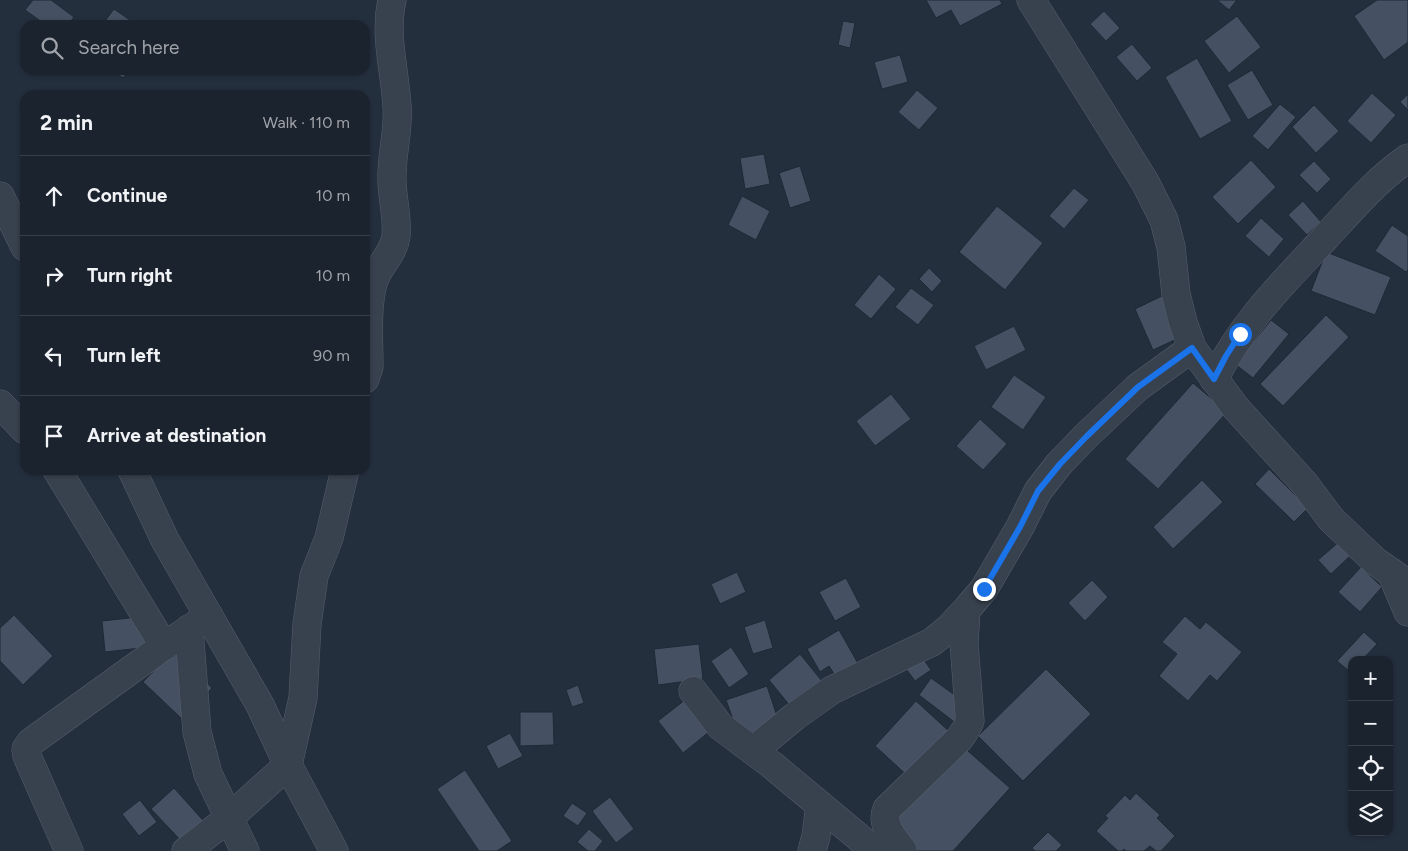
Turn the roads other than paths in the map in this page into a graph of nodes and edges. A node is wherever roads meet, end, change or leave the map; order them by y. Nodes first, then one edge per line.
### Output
1 (392, 0) edge
2 (1031, 0) edge
3 (1408, 158) edge
4 (0, 196) edge
5 (20, 237) edge
6 (370, 330) edge
7 (1192, 348) junction
8 (1214, 379) junction
9 (0, 404) edge
10 (20, 425) edge
11 (61, 475) edge
12 (134, 475) edge
13 (343, 475) edge
14 (1399, 578) edge
15 (966, 610) junction
16 (1408, 612) edge
17 (199, 622) junction
18 (164, 646) junction
19 (693, 691) dead end
20 (754, 750) junction
21 (288, 765) junction
22 (820, 805) junction
23 (229, 818) junction
24 (69, 851) edge
25 (186, 851) edge
26 (245, 851) edge
27 (334, 851) edge
28 (812, 851) edge
29 (875, 851) edge
30 (903, 851) edge

1 - 6 street
2 - 7 street
3 - 8 street
4 - 5 street
7 - 8 street
7 - 15 street
8 - 14 street
9 - 10 street
11 - 18 street
12 - 17 street
13 - 21 street
14 - 16 street
15 - 20 street
15 - 30 street
17 - 18 street
17 - 21 street
17 - 23 street
18 - 24 street
19 - 20 street
20 - 22 street
21 - 23 street
21 - 27 street
22 - 28 street
22 - 29 street
23 - 25 street
23 - 26 street

